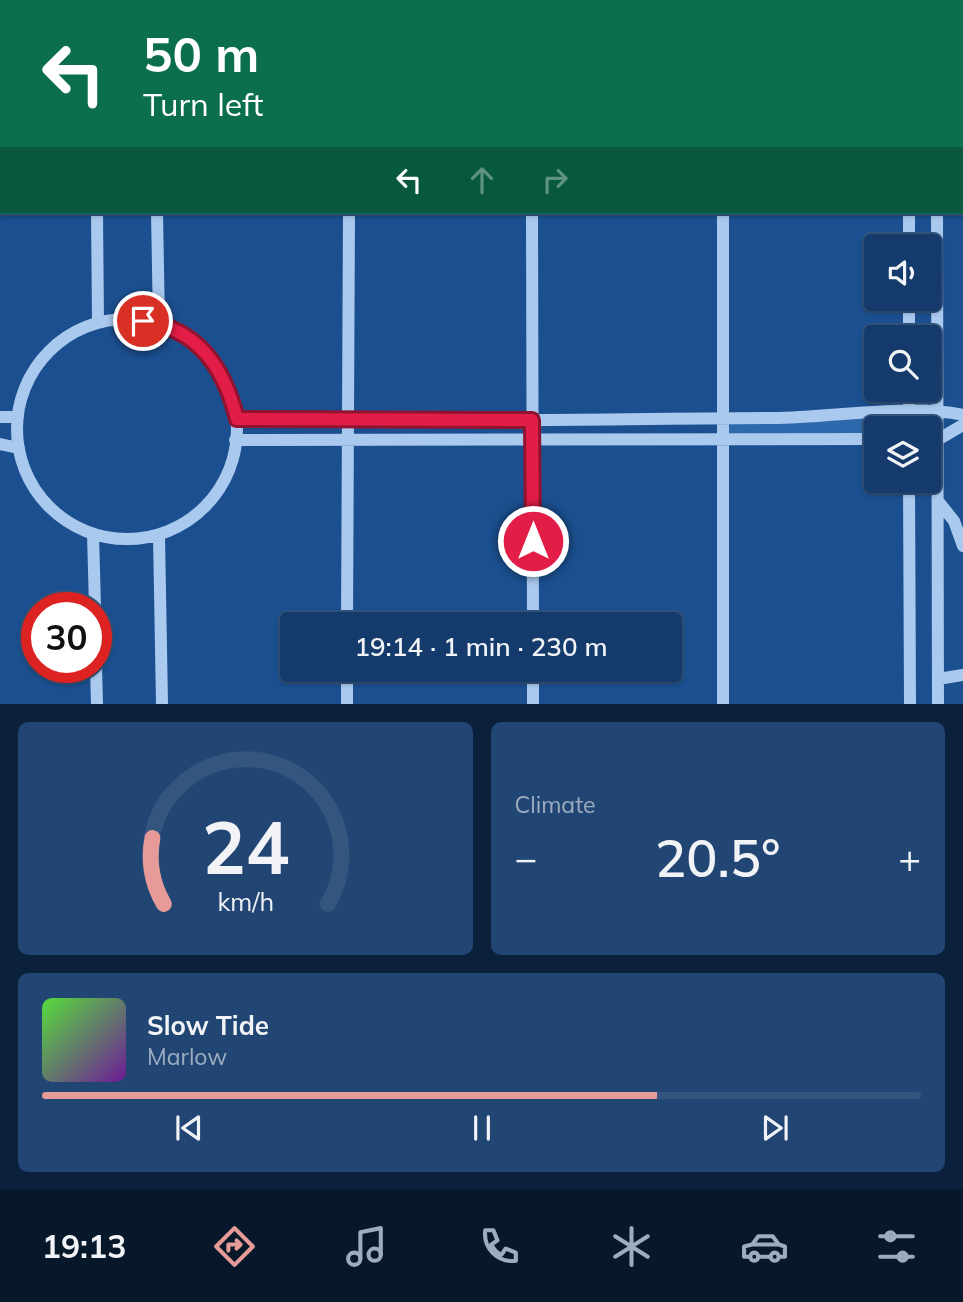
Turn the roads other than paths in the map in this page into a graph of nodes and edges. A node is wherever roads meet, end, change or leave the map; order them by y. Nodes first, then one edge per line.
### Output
1 (97, 214) edge
2 (157, 214) edge
3 (349, 214) edge
4 (532, 214) edge
5 (723, 214) edge
6 (909, 214) edge
7 (937, 214) edge
8 (909, 234) edge
9 (936, 234) edge
10 (934, 311) edge
11 (97, 322) junction
12 (159, 323) junction
13 (910, 402) edge
14 (936, 409) junction
15 (910, 411) junction
16 (963, 415) edge
17 (910, 416) edge
18 (936, 416) edge
19 (0, 417) edge
20 (18, 417) junction
21 (723, 418) junction
22 (237, 419) junction
23 (532, 420) junction
24 (346, 422) junction
25 (963, 425) edge
26 (941, 436) edge
27 (722, 438) junction
28 (864, 439) edge
29 (235, 440) junction
30 (533, 440) junction
31 (346, 442) junction
32 (0, 444) edge
33 (19, 448) junction
34 (909, 493) edge
35 (937, 493) edge
36 (938, 501) junction
37 (93, 534) junction
38 (159, 535) junction
39 (963, 546) edge
40 (95, 592) edge
41 (347, 612) edge
42 (533, 612) edge
43 (963, 675) edge
44 (938, 679) junction
45 (347, 682) edge
46 (533, 682) edge
47 (96, 683) edge
48 (97, 704) edge
49 (162, 704) edge
50 (347, 704) edge
51 (533, 704) edge
52 (723, 704) edge
53 (910, 704) edge
54 (938, 704) edge

1 - 11 street
2 - 12 street
3 - 24 street
4 - 23 street
5 - 21 street
6 - 8 street
7 - 9 street
10 - 14 street
11 - 12 street
11 - 20 street
12 - 22 street
13 - 15 street
14 - 15 street
14 - 16 street
14 - 18 street
15 - 17 street
15 - 21 street
19 - 20 street
20 - 33 street
21 - 23 street
21 - 27 street
22 - 24 street
22 - 29 street
23 - 24 street
23 - 30 street
24 - 31 street
25 - 26 street
27 - 28 street
27 - 30 street
27 - 52 street
29 - 31 street
29 - 38 street
30 - 31 street
30 - 42 street
31 - 41 street
32 - 33 street
33 - 37 street
34 - 53 street
35 - 36 street
36 - 39 street
36 - 44 street
37 - 38 street
37 - 40 street
38 - 49 street
43 - 44 street
44 - 54 street
45 - 50 street
46 - 51 street
47 - 48 street

